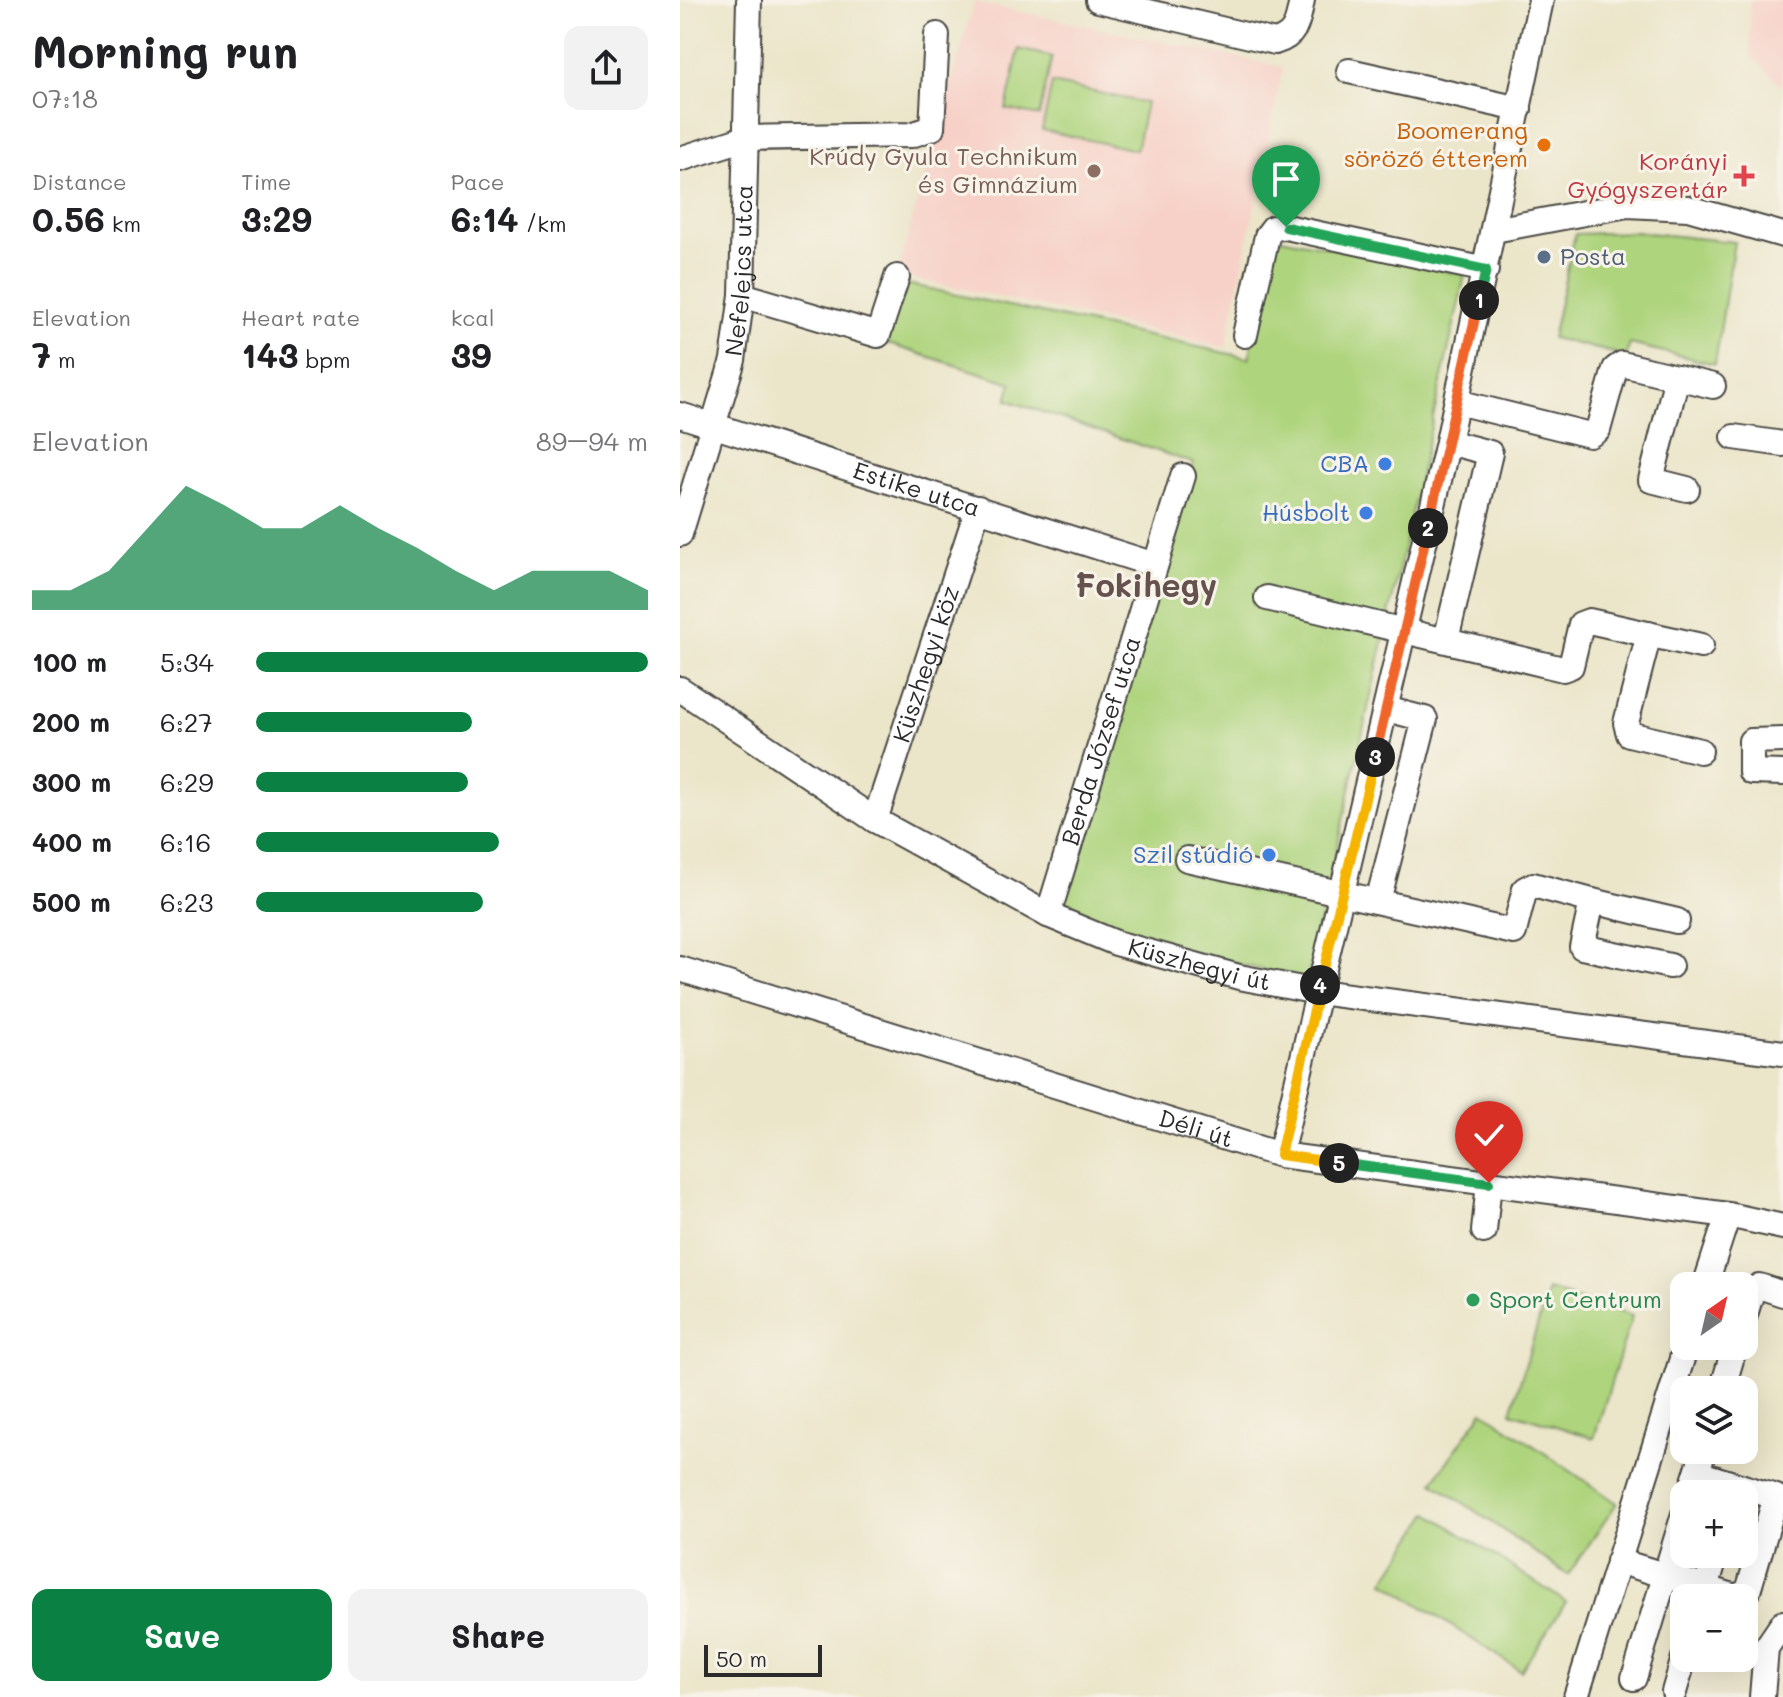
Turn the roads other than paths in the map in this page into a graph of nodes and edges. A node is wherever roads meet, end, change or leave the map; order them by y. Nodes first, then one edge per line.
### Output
1 (749, 0) edge
2 (1098, 0) edge
3 (1302, 0) edge
4 (1541, 0) edge
5 (937, 35) dead end
6 (1349, 71) dead end
7 (1519, 109) junction
8 (746, 138) junction
9 (680, 159) edge
10 (1494, 230) junction
11 (1783, 235) edge
12 (1486, 270) junction
13 (897, 277) dead end
14 (742, 295) junction
15 (1245, 335) dead end
16 (1677, 377) junction
17 (1713, 386) dead end
18 (1457, 402) junction
19 (680, 415) edge
20 (714, 427) junction
21 (1734, 437) dead end
22 (1448, 442) junction
23 (1783, 444) edge
24 (1183, 476) dead end
25 (1687, 489) dead end
26 (978, 508) junction
27 (680, 534) edge
28 (1155, 565) junction
29 (1267, 598) dead end
30 (1404, 630) junction
31 (1649, 634) junction
32 (1446, 640) junction
33 (1701, 646) dead end
34 (680, 689) edge
35 (1386, 709) junction
36 (1783, 740) edge
37 (1700, 751) dead end
38 (1783, 773) edge
39 (875, 820) junction
40 (1187, 859) dead end
41 (1341, 892) junction
42 (1378, 901) junction
43 (1592, 901) junction
44 (1048, 915) junction
45 (1677, 921) dead end
46 (1670, 966) dead end
47 (680, 969) edge
48 (1318, 992) junction
49 (1783, 1053) edge
50 (1280, 1155) junction
51 (1489, 1183) junction
52 (1728, 1215) junction
53 (1783, 1227) edge
54 (1484, 1231) dead end
55 (1710, 1272) edge
56 (1758, 1287) edge
57 (1783, 1294) edge
58 (1682, 1360) edge
59 (1758, 1494) edge
60 (1780, 1498) edge
61 (1670, 1559) edge
62 (1618, 1561) junction
63 (1665, 1575) junction
64 (1684, 1584) edge
65 (1750, 1584) edge
66 (1783, 1623) edge
67 (1680, 1672) edge
68 (1634, 1678) dead end
69 (1674, 1692) dead end
70 (1576, 1697) edge
71 (1762, 1697) edge

1 - 8 street, Nefelejcs utca
2 - 3 street
4 - 7 street
5 - 8 street
6 - 7 street
7 - 10 street
8 - 9 street
8 - 14 street, Nefelejcs utca
10 - 11 street
10 - 12 street
12 - 15 street
12 - 18 street
13 - 14 street
14 - 20 street, Nefelejcs utca
16 - 17 street
16 - 18 street
16 - 25 street
18 - 22 street
19 - 20 street, Estike utca
20 - 26 street, Estike utca
20 - 27 street, Nefelejcs utca
21 - 23 street
22 - 30 street
22 - 32 street
24 - 28 street, Berda József utca
26 - 28 street, Estike utca
26 - 39 street, Küszhegyi köz
28 - 44 street, Berda József utca
29 - 30 street
30 - 32 street
30 - 35 street
31 - 32 street
31 - 33 street
31 - 37 street
34 - 39 street, Küszhegyi út
35 - 41 street
35 - 42 street
36 - 38 street
39 - 44 street, Küszhegyi út
40 - 41 street
41 - 42 street
41 - 48 street
42 - 43 street
43 - 45 street
43 - 46 street
44 - 48 street, Küszhegyi út
47 - 50 street, Déli út
48 - 49 street, Küszhegyi út
48 - 50 street
50 - 51 street, Déli út
51 - 52 street, Déli út
51 - 54 street
52 - 53 street, Déli út
52 - 55 street
56 - 57 street
58 - 62 street
59 - 60 street
60 - 65 street
61 - 63 street
62 - 63 street
62 - 70 street
63 - 64 street
63 - 68 street
66 - 71 street
67 - 69 street

